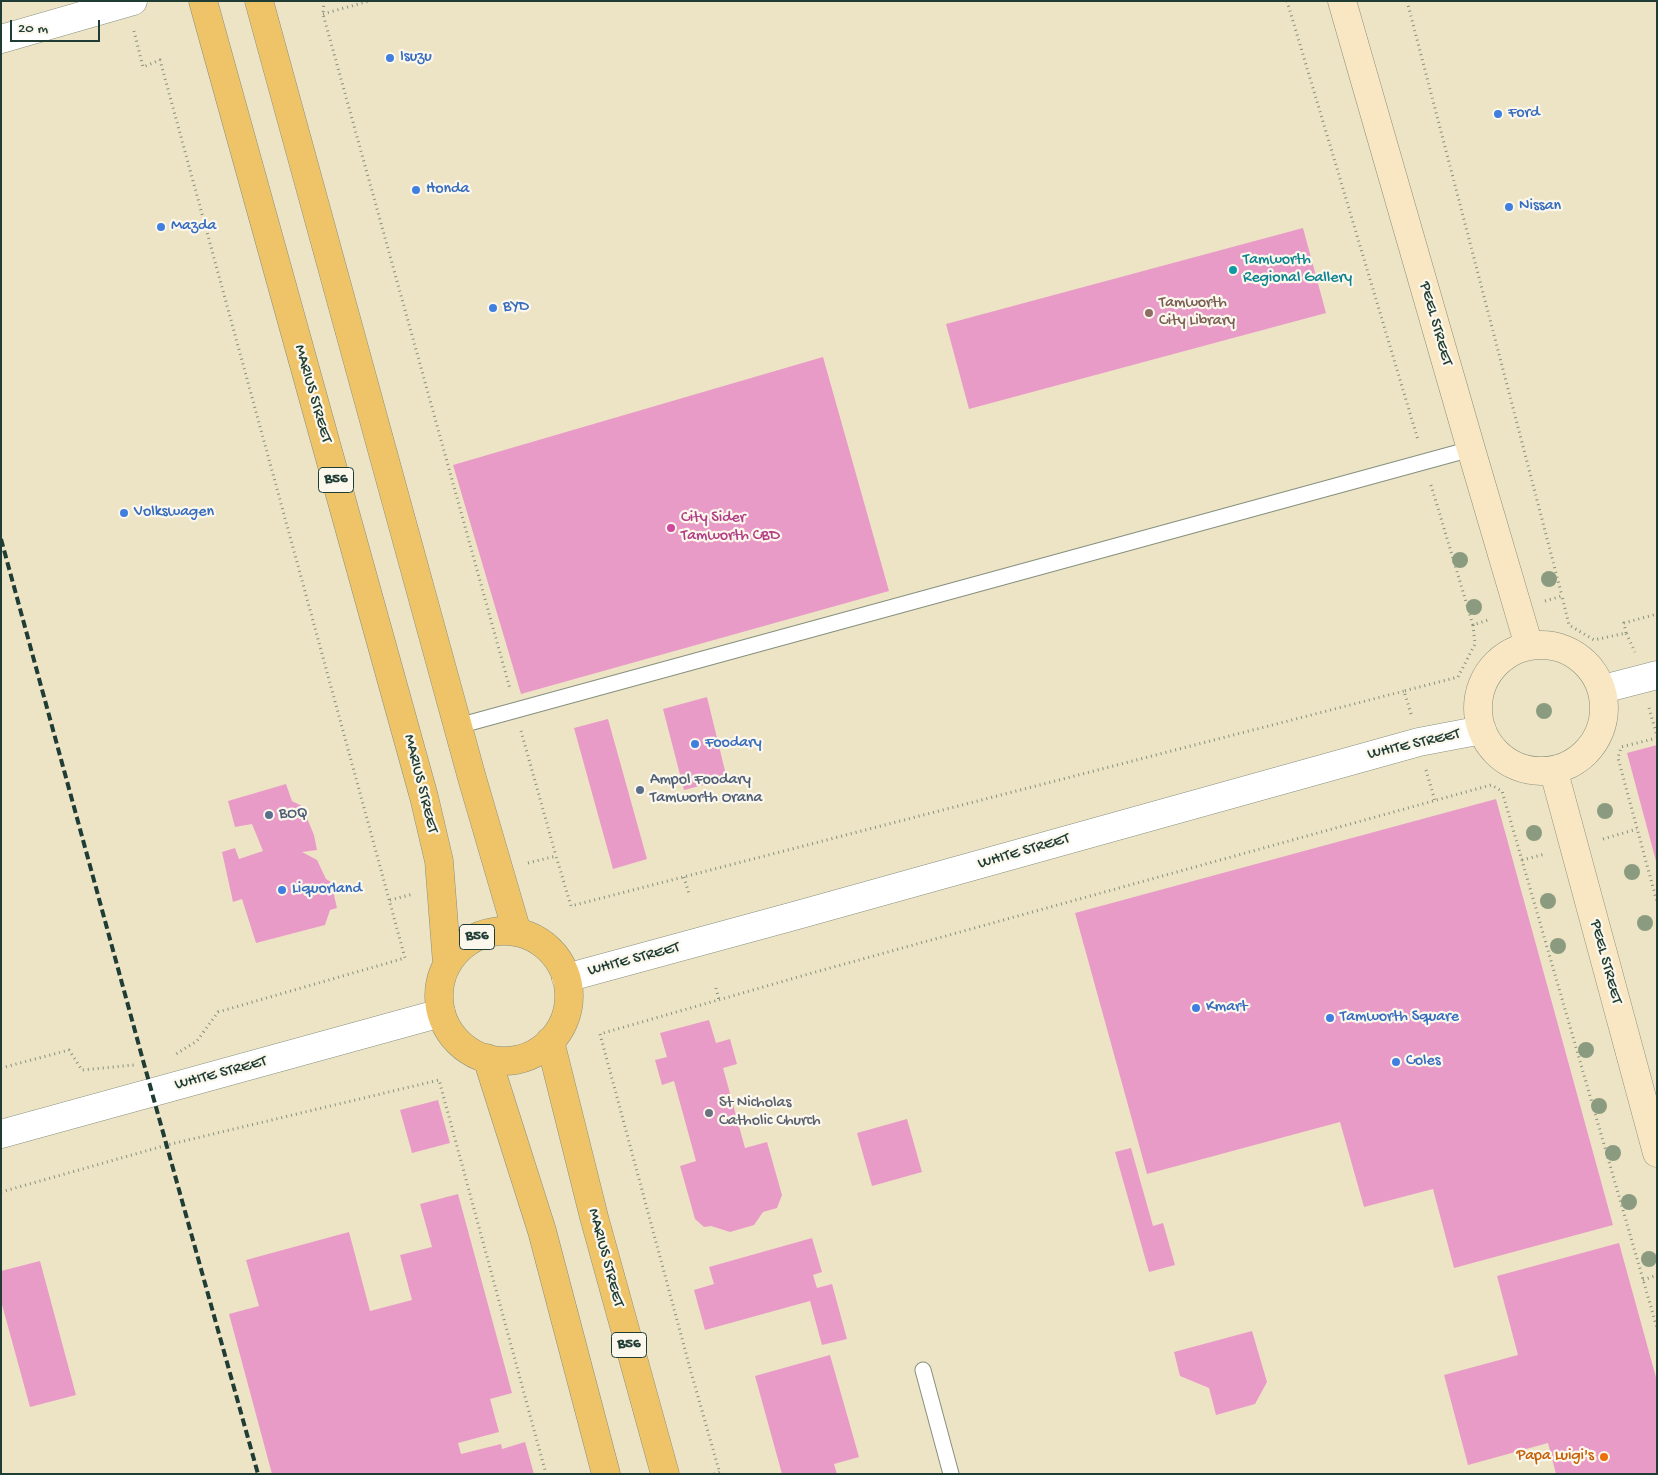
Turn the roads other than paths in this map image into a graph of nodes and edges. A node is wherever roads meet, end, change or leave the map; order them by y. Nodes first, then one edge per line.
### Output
1 (203, 1) edge
2 (259, 1) edge
3 (1342, 1) edge
4 (130, 2) edge
5 (1, 39) edge
6 (1471, 449) junction
7 (1529, 646) junction
8 (1657, 675) edge
9 (1603, 689) junction
10 (458, 726) junction
11 (1482, 730) junction
12 (1554, 772) junction
13 (517, 932) junction
14 (447, 964) junction
15 (566, 978) junction
16 (441, 1013) junction
17 (550, 1041) junction
18 (487, 1058) junction
19 (1, 1134) edge
20 (1657, 1153) edge
21 (923, 1370) dead end
22 (606, 1474) edge
23 (664, 1474) edge
24 (952, 1474) edge

1 - 14 main road, MARIUS STREET / B56
2 - 10 main road, B56
3 - 6 main road, PEEL STREET
4 - 5 street
6 - 7 main road, PEEL STREET
6 - 10 lane
7 - 9 main road
7 - 11 main road
8 - 9 street
9 - 12 main road
10 - 13 main road, B56
11 - 12 main road
11 - 15 street, WHITE STREET
12 - 20 main road, PEEL STREET
13 - 14 main road, B56
13 - 15 main road, B56
14 - 16 main road, B56
15 - 17 main road, B56
16 - 18 main road, B56
16 - 19 street, WHITE STREET
17 - 18 main road, B56
17 - 23 main road, MARIUS STREET / B56
18 - 22 main road
21 - 24 lane

